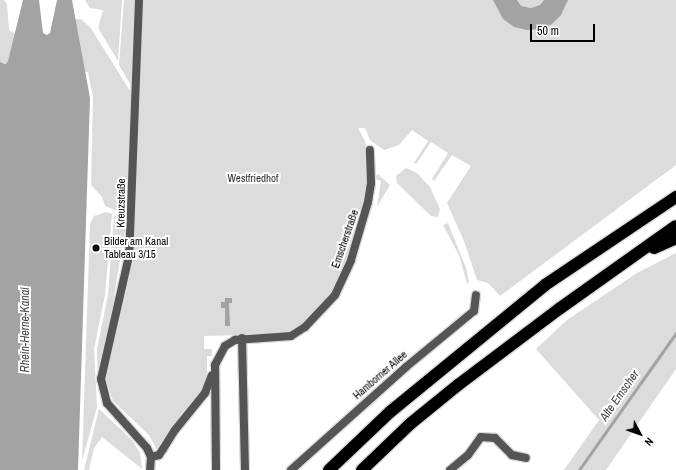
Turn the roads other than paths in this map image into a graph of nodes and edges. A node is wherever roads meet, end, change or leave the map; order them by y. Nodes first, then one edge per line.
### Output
1 (138, 0) edge
2 (370, 150) dead end
3 (676, 197) edge
4 (676, 226) edge
5 (676, 238) edge
6 (629, 259) junction
7 (476, 295) dead end
8 (242, 338) junction
9 (214, 369) junction
10 (151, 457) junction
11 (526, 458) dead end
12 (150, 470) edge
13 (216, 470) edge
14 (245, 470) edge
15 (291, 470) edge
16 (329, 470) edge
17 (362, 470) edge
18 (450, 470) edge

1 - 10 street, Kreuzstraße
2 - 8 street, Emscherstraße
3 - 16 highway
4 - 6 highway
5 - 6 highway
6 - 17 highway
7 - 15 street, Hamborner Allee
8 - 9 street, Emscherstraße
8 - 14 street
9 - 10 street, Emscherstraße
9 - 13 street, Emscherstraße
10 - 12 street
11 - 18 street

